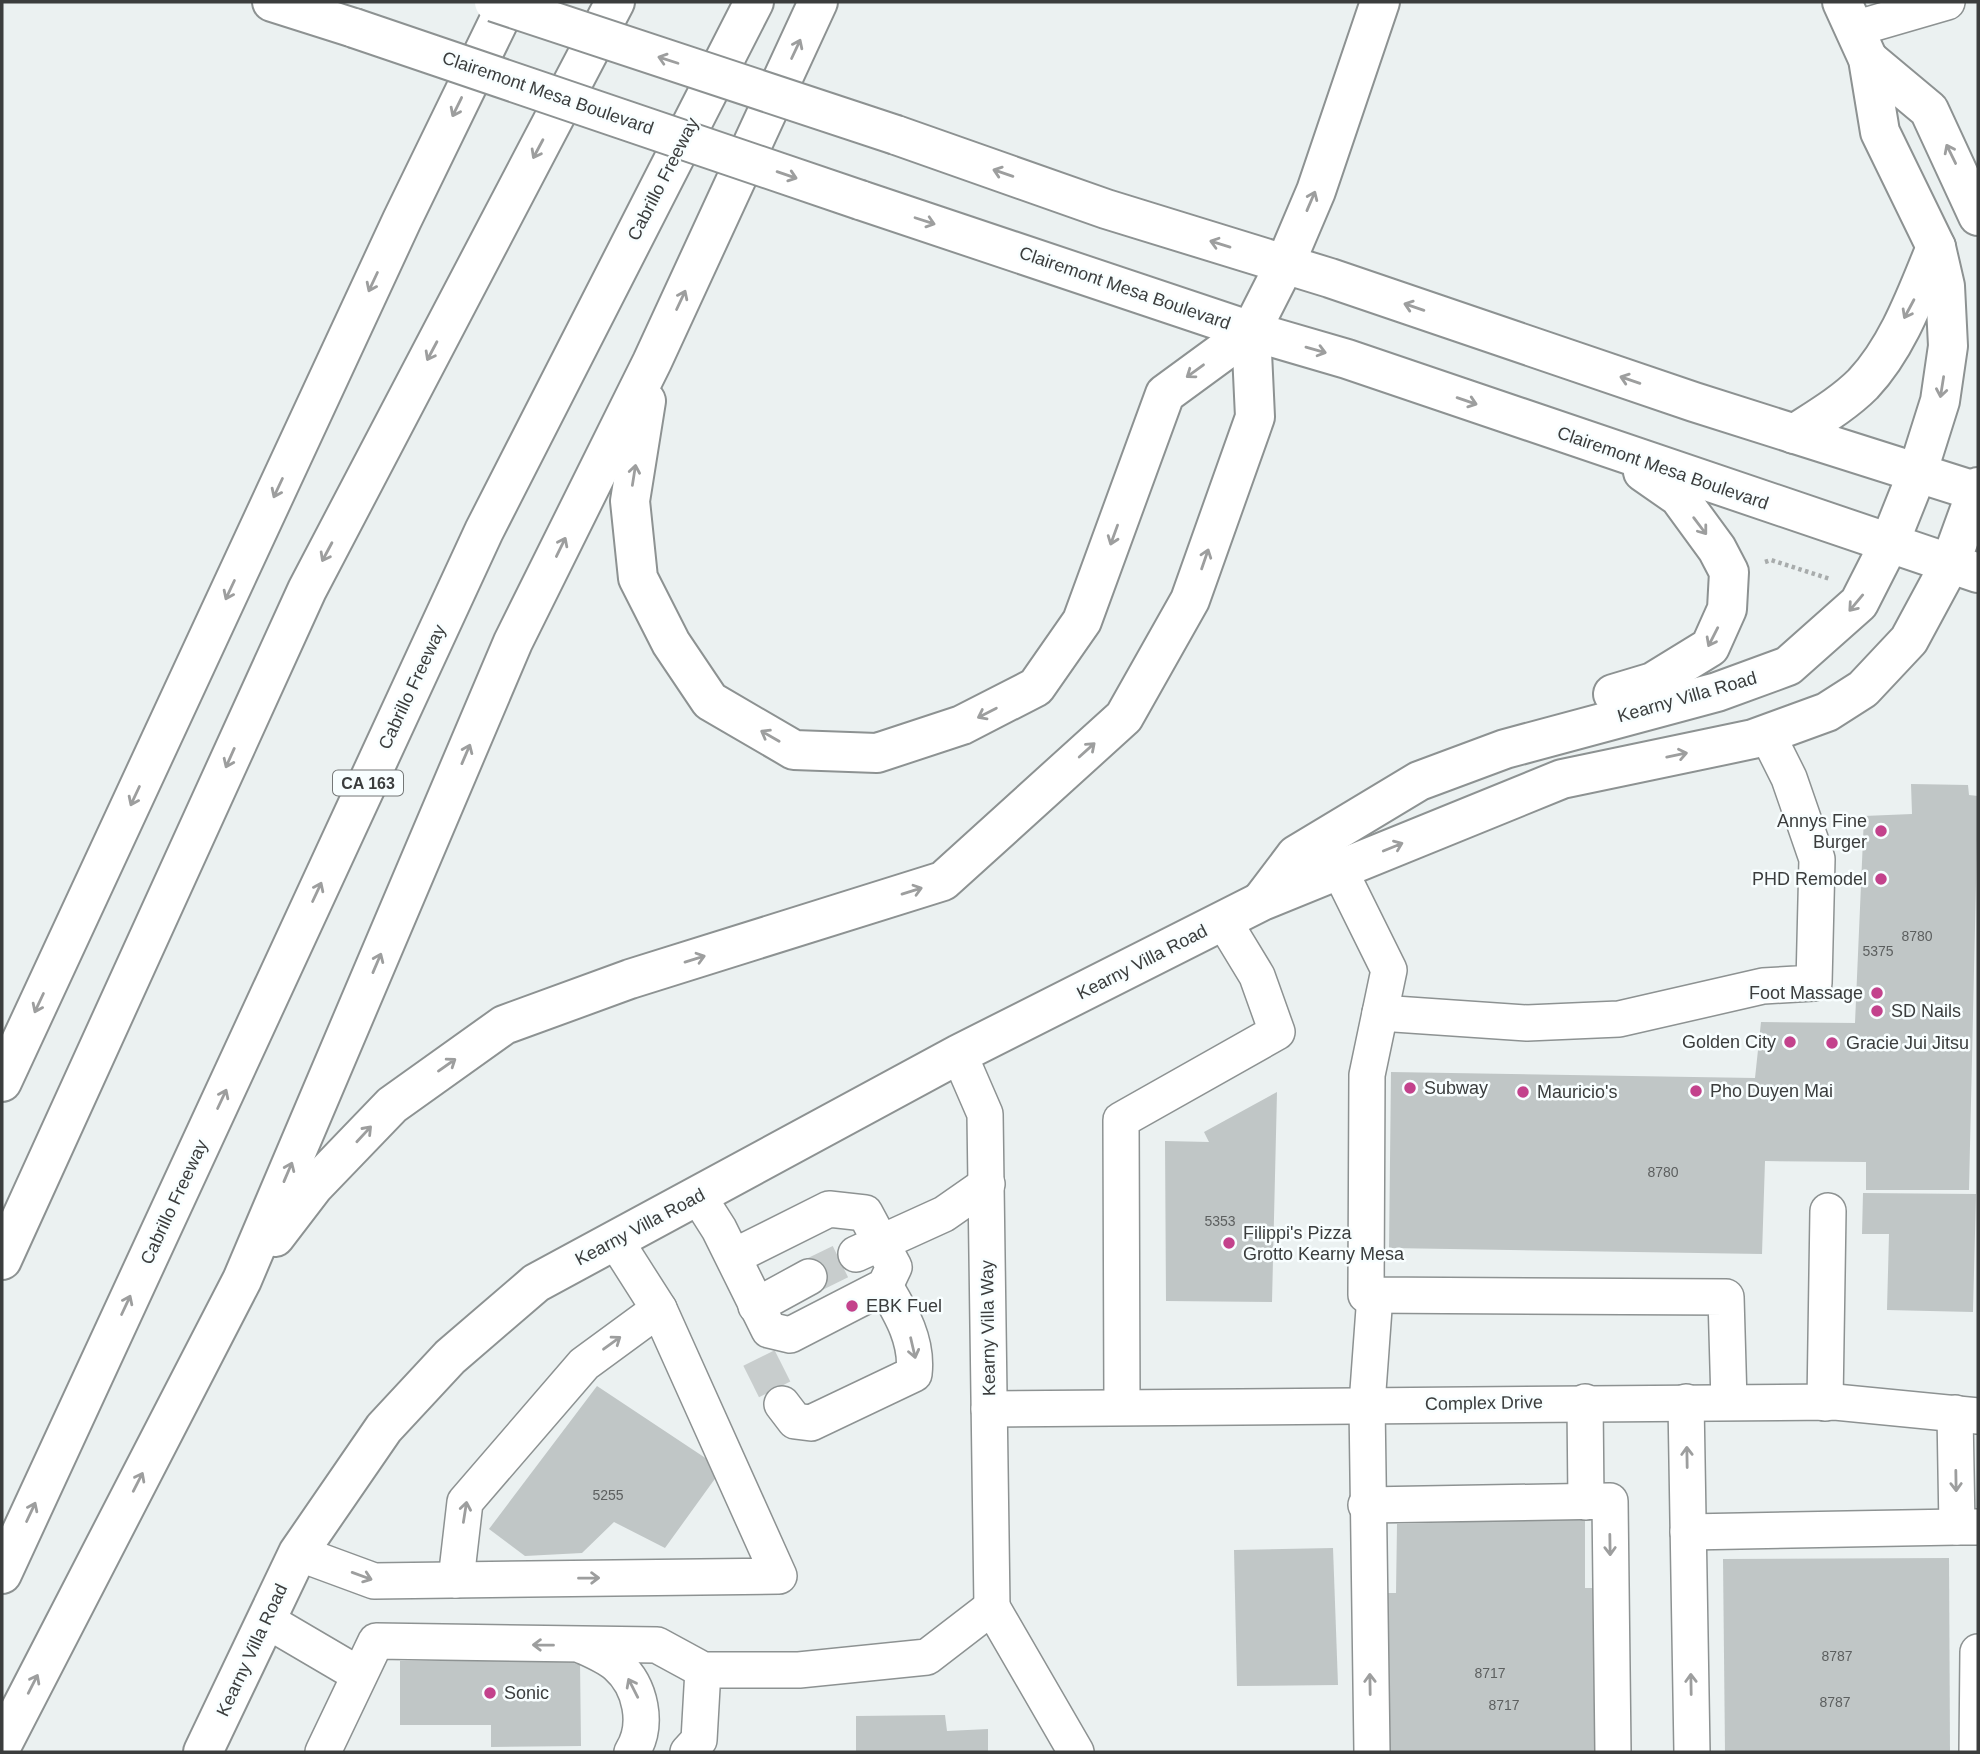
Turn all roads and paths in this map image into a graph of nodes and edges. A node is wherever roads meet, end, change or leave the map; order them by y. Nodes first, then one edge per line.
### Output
1 (272, 2) edge
2 (494, 2) edge
3 (508, 2) edge
4 (615, 2) edge
5 (754, 2) edge
6 (818, 2) edge
7 (1380, 2) edge
8 (1947, 2) edge
9 (1855, 30) edge
10 (1978, 216) edge
11 (1936, 247) junction
12 (1285, 264) junction
13 (1251, 331) junction
14 (652, 362) junction
15 (1794, 434) junction
16 (1612, 451) junction
17 (1917, 474) junction
18 (1978, 490) edge
19 (1889, 544) junction
20 (1754, 565) dead end
21 (1964, 568) edge
22 (1831, 587) dead end
23 (1768, 734) junction
24 (1521, 745) junction
25 (1339, 869) junction
26 (1262, 901) junction
27 (1223, 920) junction
28 (1380, 1013) junction
29 (958, 1054) junction
30 (2, 1082) edge
31 (987, 1184) junction
32 (698, 1196) junction
33 (1828, 1210) dead end
34 (615, 1240) junction
35 (868, 1248) junction
36 (733, 1256) junction
37 (2, 1260) edge
38 (809, 1277) tunnel mouth
39 (242, 1280) junction
40 (886, 1286) junction
41 (1375, 1295) junction
42 (659, 1309) junction
43 (761, 1331) junction
44 (1585, 1402) junction
45 (1686, 1402) junction
46 (1729, 1402) junction
47 (1825, 1402) junction
48 (782, 1404) tunnel mouth
49 (1367, 1404) junction
50 (1122, 1406) junction
51 (989, 1409) junction
52 (1967, 1415) edge
53 (1586, 1502) junction
54 (1366, 1505) junction
55 (1968, 1527) edge
56 (1688, 1532) junction
57 (298, 1553) junction
58 (2, 1574) edge
59 (456, 1580) junction
60 (992, 1607) junction
61 (266, 1620) junction
62 (583, 1646) junction
63 (1978, 1652) edge
64 (703, 1670) junction
65 (358, 1674) junction
66 (2, 1745) edge
67 (203, 1752) edge
68 (323, 1752) edge
69 (632, 1752) edge
70 (688, 1752) edge
71 (1076, 1752) edge
72 (1372, 1752) edge
73 (1613, 1752) edge
74 (1692, 1752) edge
75 (1977, 1752) edge

1 -> 13 main road, Clairemont Mesa Boulevard, bridge
12 -> 2 main road, bridge
3 -> 30 main road
4 -> 37 main road
58 -> 5 main road, Cabrillo Freeway / CA 163
14 -> 6 main road
12 -> 7 main road
8 - 9 street
10 -> 9 main road
9 - 11 main road, Kearny Villa Road
11 -> 15 main road
11 -> 17 main road, Kearny Villa Road
12 - 13 main road
15 -> 12 main road
13 -> 14 main road
13 -> 16 main road, Clairemont Mesa Boulevard
39 -> 13 main road
39 -> 14 main road
15 - 17 main road
16 - 19 main road, Clairemont Mesa Boulevard
16 -> 24 main road
17 - 18 main road
17 - 19 main road, Kearny Villa Road
18 - 21 main road, Kearny Villa Road
19 - 21 main road, Clairemont Mesa Boulevard
19 -> 24 main road, Kearny Villa Road
20 - 22 path
21 - 23 main road, Kearny Villa Road
25 -> 23 main road, Kearny Villa Road
23 - 28 street
24 - 26 main road, Kearny Villa Road
25 - 26 main road, Kearny Villa Road
25 - 28 street
26 - 27 main road, Kearny Villa Road
27 - 29 main road, Kearny Villa Road
27 - 50 street
28 - 41 street
29 - 31 street, Kearny Villa Way
29 - 32 main road, Kearny Villa Road
31 - 35 street
31 - 51 street, Kearny Villa Way
32 - 34 main road, Kearny Villa Road
32 - 36 street
33 - 47 street
34 - 42 street
34 - 57 main road, Kearny Villa Road
35 - 36 street
35 - 40 street
36 - 43 street
38 - 43 street
66 -> 39 main road
40 - 43 street
40 -> 48 street
41 - 46 street
41 - 49 street
59 -> 42 street
59 -> 42 street
44 - 45 street, Complex Drive
44 - 49 street, Complex Drive
44 - 53 street
45 - 46 street, Complex Drive
56 -> 45 street
46 - 47 street, Complex Drive
47 - 52 street, Complex Drive
49 - 50 street, Complex Drive
49 - 54 street
50 - 51 street, Complex Drive
51 - 60 street, Kearny Villa Way
52 -> 55 street
53 - 54 street
53 -> 73 street
72 -> 54 street
55 - 56 street
74 -> 56 street
57 -> 59 street
57 - 61 main road, Kearny Villa Road
60 - 64 street
60 - 71 street
61 - 65 street
61 - 67 main road, Kearny Villa Road
62 - 64 street
62 -> 65 street
69 -> 62 street
63 - 75 street
64 - 70 street
65 - 68 street

